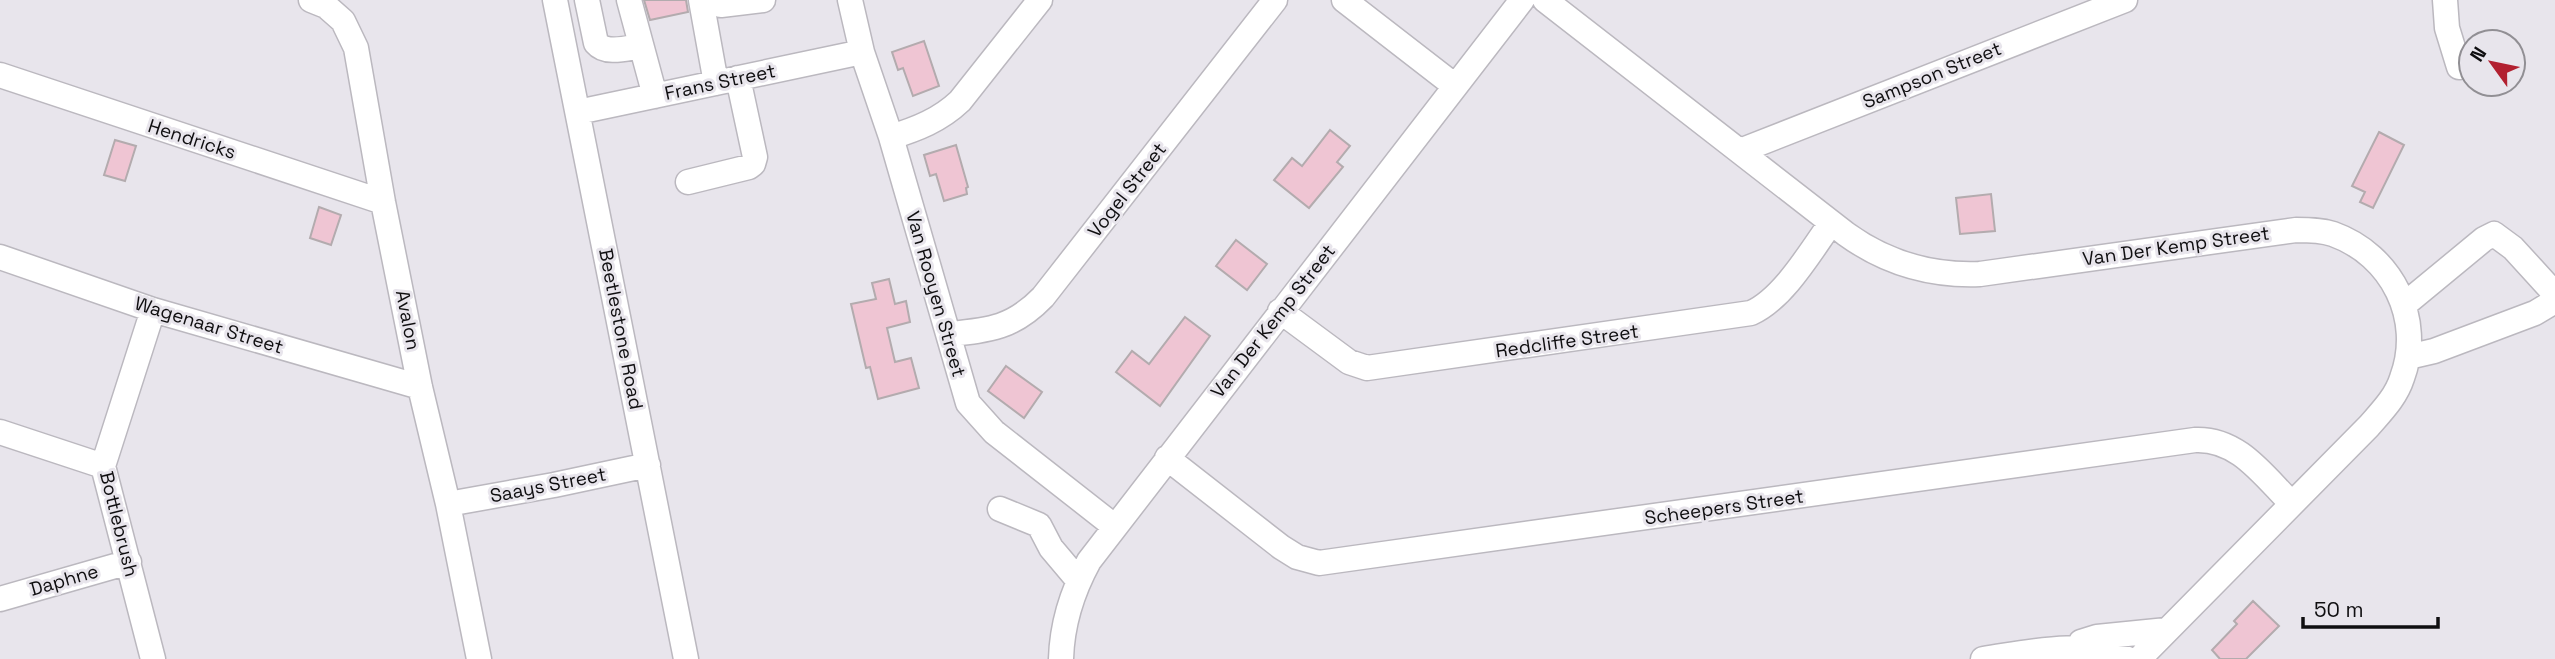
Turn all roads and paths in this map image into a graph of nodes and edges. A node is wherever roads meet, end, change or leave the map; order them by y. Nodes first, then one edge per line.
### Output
1 (312, 0) edge
2 (555, 0) edge
3 (587, 0) edge
4 (629, 0) edge
5 (763, 0) edge
6 (850, 0) edge
7 (1040, 0) edge
8 (1275, 0) edge
9 (1344, 0) edge
10 (1522, 0) edge
11 (1545, 0) edge
12 (2125, 0) edge
13 (2445, 0) edge
14 (711, 3) edge
15 (641, 46) junction
16 (862, 52) junction
17 (2457, 60) edge
18 (0, 75) edge
19 (727, 81) junction
20 (1455, 86) junction
21 (656, 96) junction
22 (578, 112) junction
23 (891, 137) junction
24 (1740, 151) junction
25 (688, 183) dead end
26 (383, 202) junction
27 (1831, 223) junction
28 (0, 257) edge
29 (2555, 294) edge
30 (2555, 301) edge
31 (2404, 305) junction
32 (153, 310) junction
33 (1280, 311) junction
34 (949, 334) junction
35 (2408, 357) junction
36 (420, 387) junction
37 (0, 432) edge
38 (1167, 458) junction
39 (648, 465) junction
40 (103, 466) junction
41 (2291, 503) junction
42 (448, 504) junction
43 (1000, 509) dead end
44 (1114, 526) junction
45 (129, 562) junction
46 (1078, 580) junction
47 (0, 599) edge
48 (2167, 630) junction
49 (2071, 647) junction
50 (153, 659) edge
51 (479, 659) edge
52 (686, 659) edge
53 (1061, 659) edge
54 (1983, 659) edge
55 (2128, 659) edge
56 (2139, 659) edge

1 - 26 street, Avalon
2 - 22 street, Beetlestone Road
3 - 15 street
4 - 15 street
5 - 14 street
6 - 16 street, Van Rooyen Street
7 - 23 street
8 - 34 street, Vogel Street
9 - 20 street
10 - 20 street, Van Der Kemp Street
11 - 24 street, Van Der Kemp Street
12 - 24 street, Sampson Street
13 - 17 street
14 - 19 street
15 - 21 street
16 - 19 street, Frans Street
16 - 23 street, Van Rooyen Street
18 - 26 street, Hendricks
19 - 21 street, Frans Street
19 - 25 street
20 - 33 street, Van Der Kemp Street
21 - 22 street, Frans Street
22 - 39 street, Beetlestone Road
23 - 34 street, Van Rooyen Street
24 - 27 street, Van Der Kemp Street
26 - 36 street, Avalon
27 - 31 street, Van Der Kemp Street
27 - 33 street, Redcliffe Street
28 - 32 street, Wagenaar Street
29 - 31 street
30 - 35 street
31 - 35 street, Van Der Kemp Street
32 - 36 street, Wagenaar Street
32 - 40 street, Bottlebrush
33 - 38 street, Van Der Kemp Street
34 - 44 street, Van Rooyen Street
35 - 41 street, Van Der Kemp Street
36 - 42 street, Avalon
37 - 40 street
38 - 41 street, Scheepers Street
38 - 44 street, Van Der Kemp Street
39 - 42 street, Saays Street
39 - 52 street, Beetlestone Road
40 - 45 street, Bottlebrush
41 - 48 street, Van Der Kemp Street
42 - 51 street, Avalon
43 - 46 street
44 - 46 street, Van Der Kemp Street
45 - 47 street, Daphne
45 - 50 street, Bottlebrush
46 - 53 street, Van Der Kemp Street
48 - 49 street
48 - 56 street, Van Der Kemp Street
49 - 54 street
49 - 55 street

